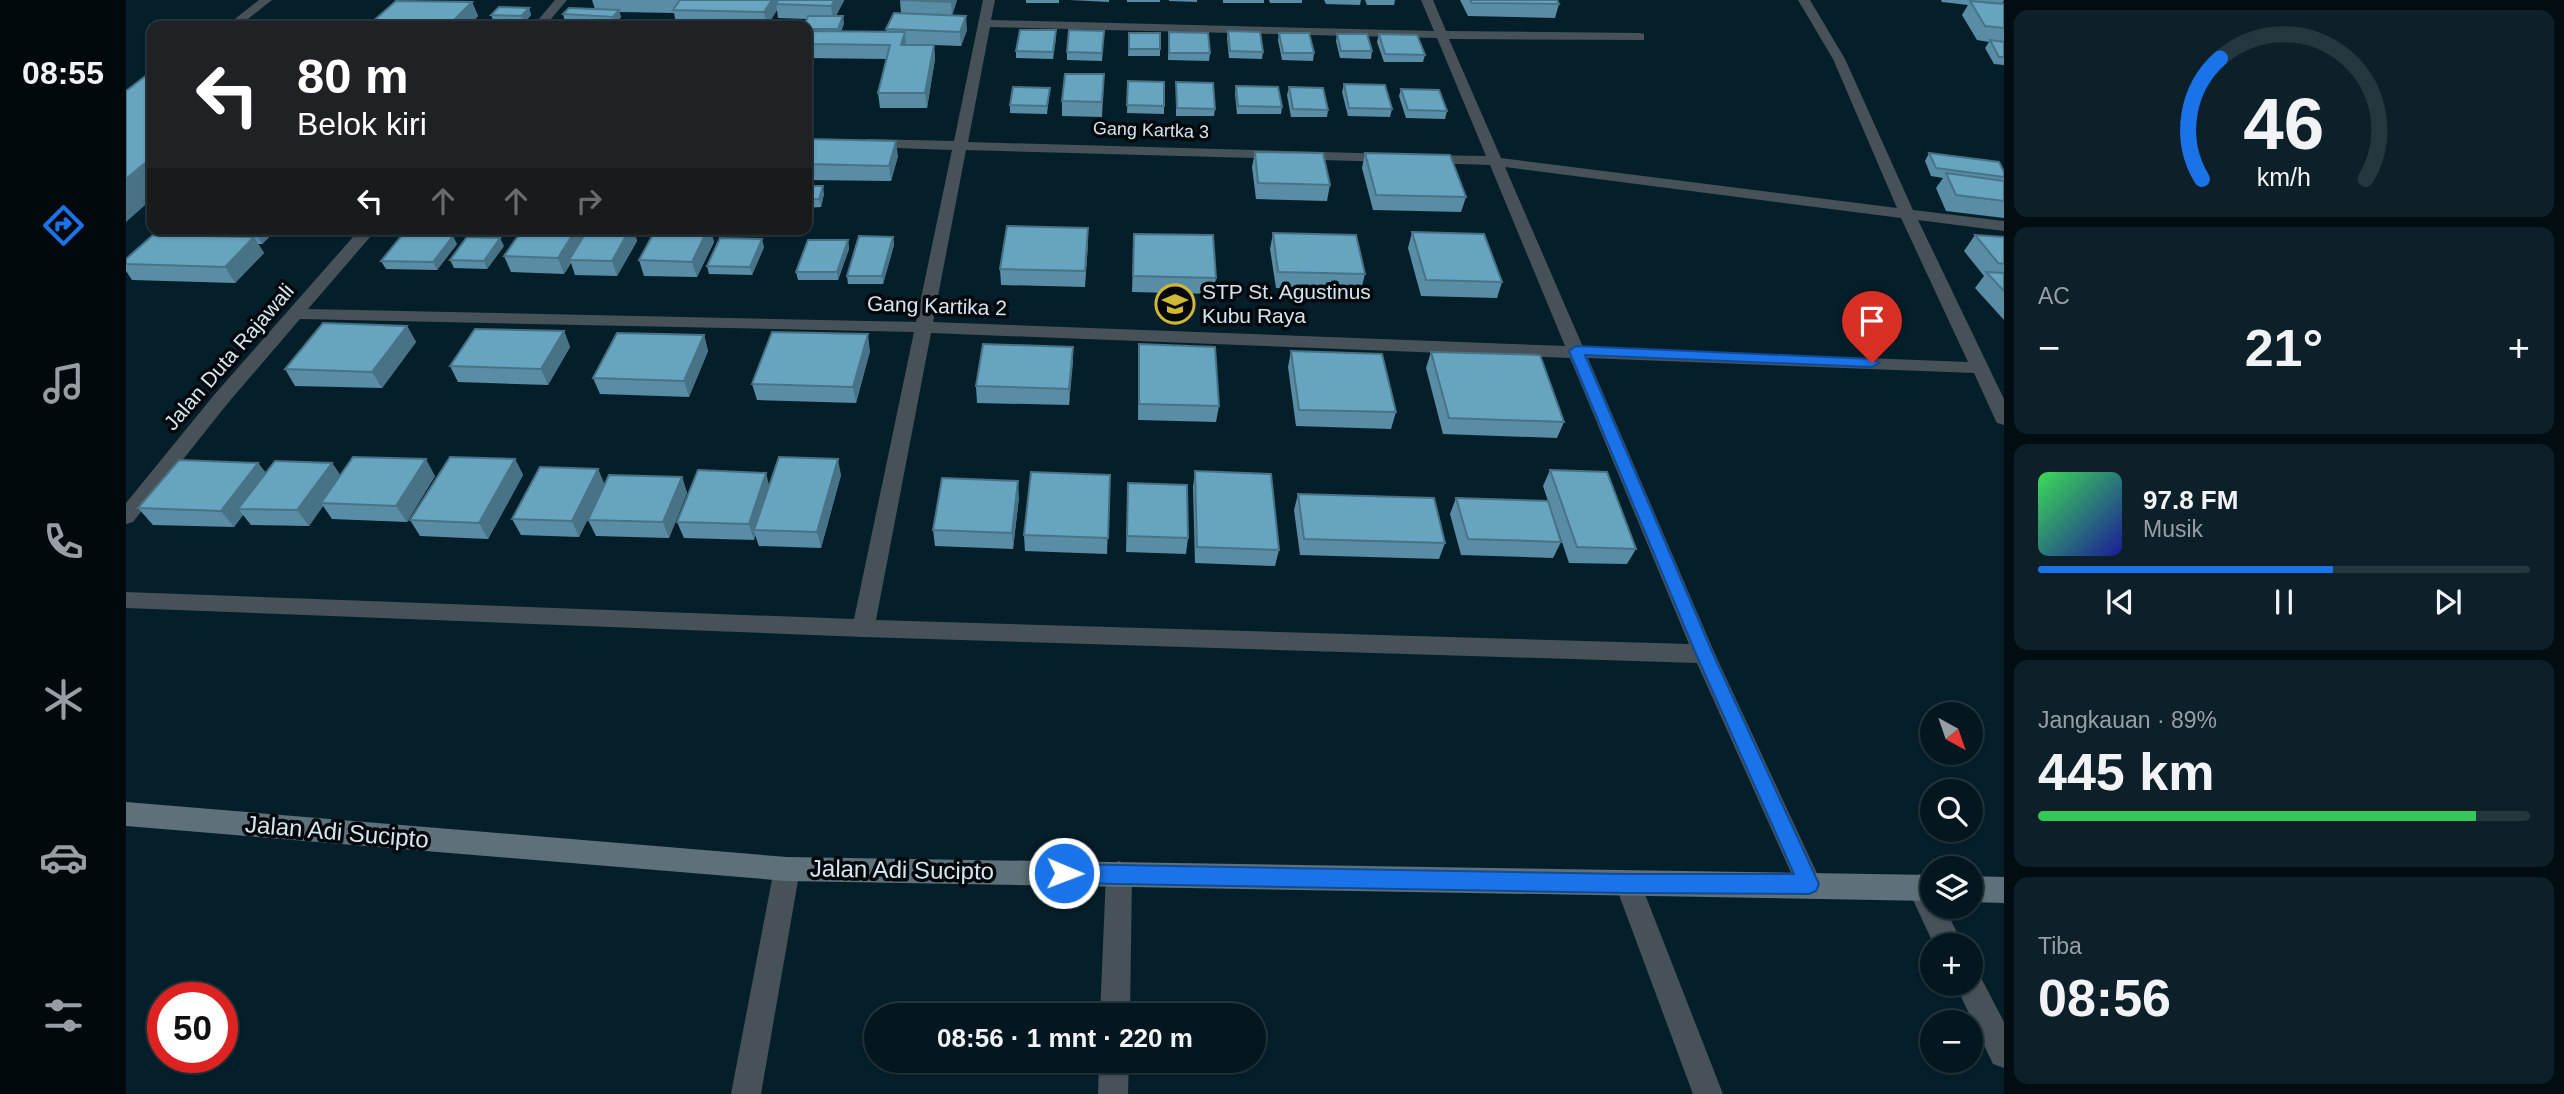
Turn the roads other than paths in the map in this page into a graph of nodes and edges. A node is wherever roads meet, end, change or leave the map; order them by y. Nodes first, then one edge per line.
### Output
1 (266, 0) edge
2 (561, 0) edge
3 (989, 0) edge
4 (1427, 0) edge
5 (1804, 0) edge
6 (239, 21) edge
7 (543, 21) edge
8 (984, 23) junction
9 (1444, 35) junction
10 (1640, 37) dead end
11 (858, 142) edge
12 (961, 144) junction
13 (1494, 161) junction
14 (1907, 213) junction
15 (2004, 226) edge
16 (364, 235) edge
17 (297, 314) junction
18 (924, 327) junction
19 (1576, 351) junction
20 (1980, 368) junction
21 (2004, 419) edge
22 (126, 517) edge
23 (126, 600) edge
24 (863, 628) junction
25 (1704, 654) junction
26 (128, 817) edge
27 (787, 869) junction
28 (1119, 874) junction
29 (1628, 884) junction
30 (1809, 884) junction
31 (1920, 887) edge
32 (1983, 889) edge
33 (2004, 890) edge
34 (1975, 996) edge
35 (1115, 1003) edge
36 (2004, 1053) edge
37 (1114, 1073) edge
38 (746, 1094) edge
39 (1113, 1094) edge
40 (1708, 1094) edge

1 - 6 street
2 - 7 street
3 - 8 street
4 - 9 street
5 - 14 street
8 - 9 street
8 - 12 street
9 - 10 street
9 - 13 street
11 - 12 street, Gang Kartka 3
12 - 13 street, Gang Kartka 3
12 - 18 street
13 - 14 street, Gang Kartka 3
13 - 19 street
14 - 15 street, Gang Kartka 3
14 - 20 street
16 - 17 street, Jalan Duta Rajawali
17 - 18 street, Gang Kartika 2
17 - 22 street, Jalan Duta Rajawali
18 - 19 street, Gang Kartika 2
18 - 24 street
19 - 20 street, Gang Kartika 2
19 - 25 street
20 - 21 street
23 - 24 street
24 - 25 street
25 - 30 street
26 - 27 main road, Jalan Adi Sucipto
27 - 28 main road, Jalan Adi Sucipto
27 - 38 street
28 - 29 main road, Jalan Adi Sucipto
28 - 35 street
29 - 30 main road, Jalan Adi Sucipto
29 - 40 street
30 - 31 main road, Jalan Adi Sucipto
32 - 33 main road
34 - 36 street
37 - 39 street

